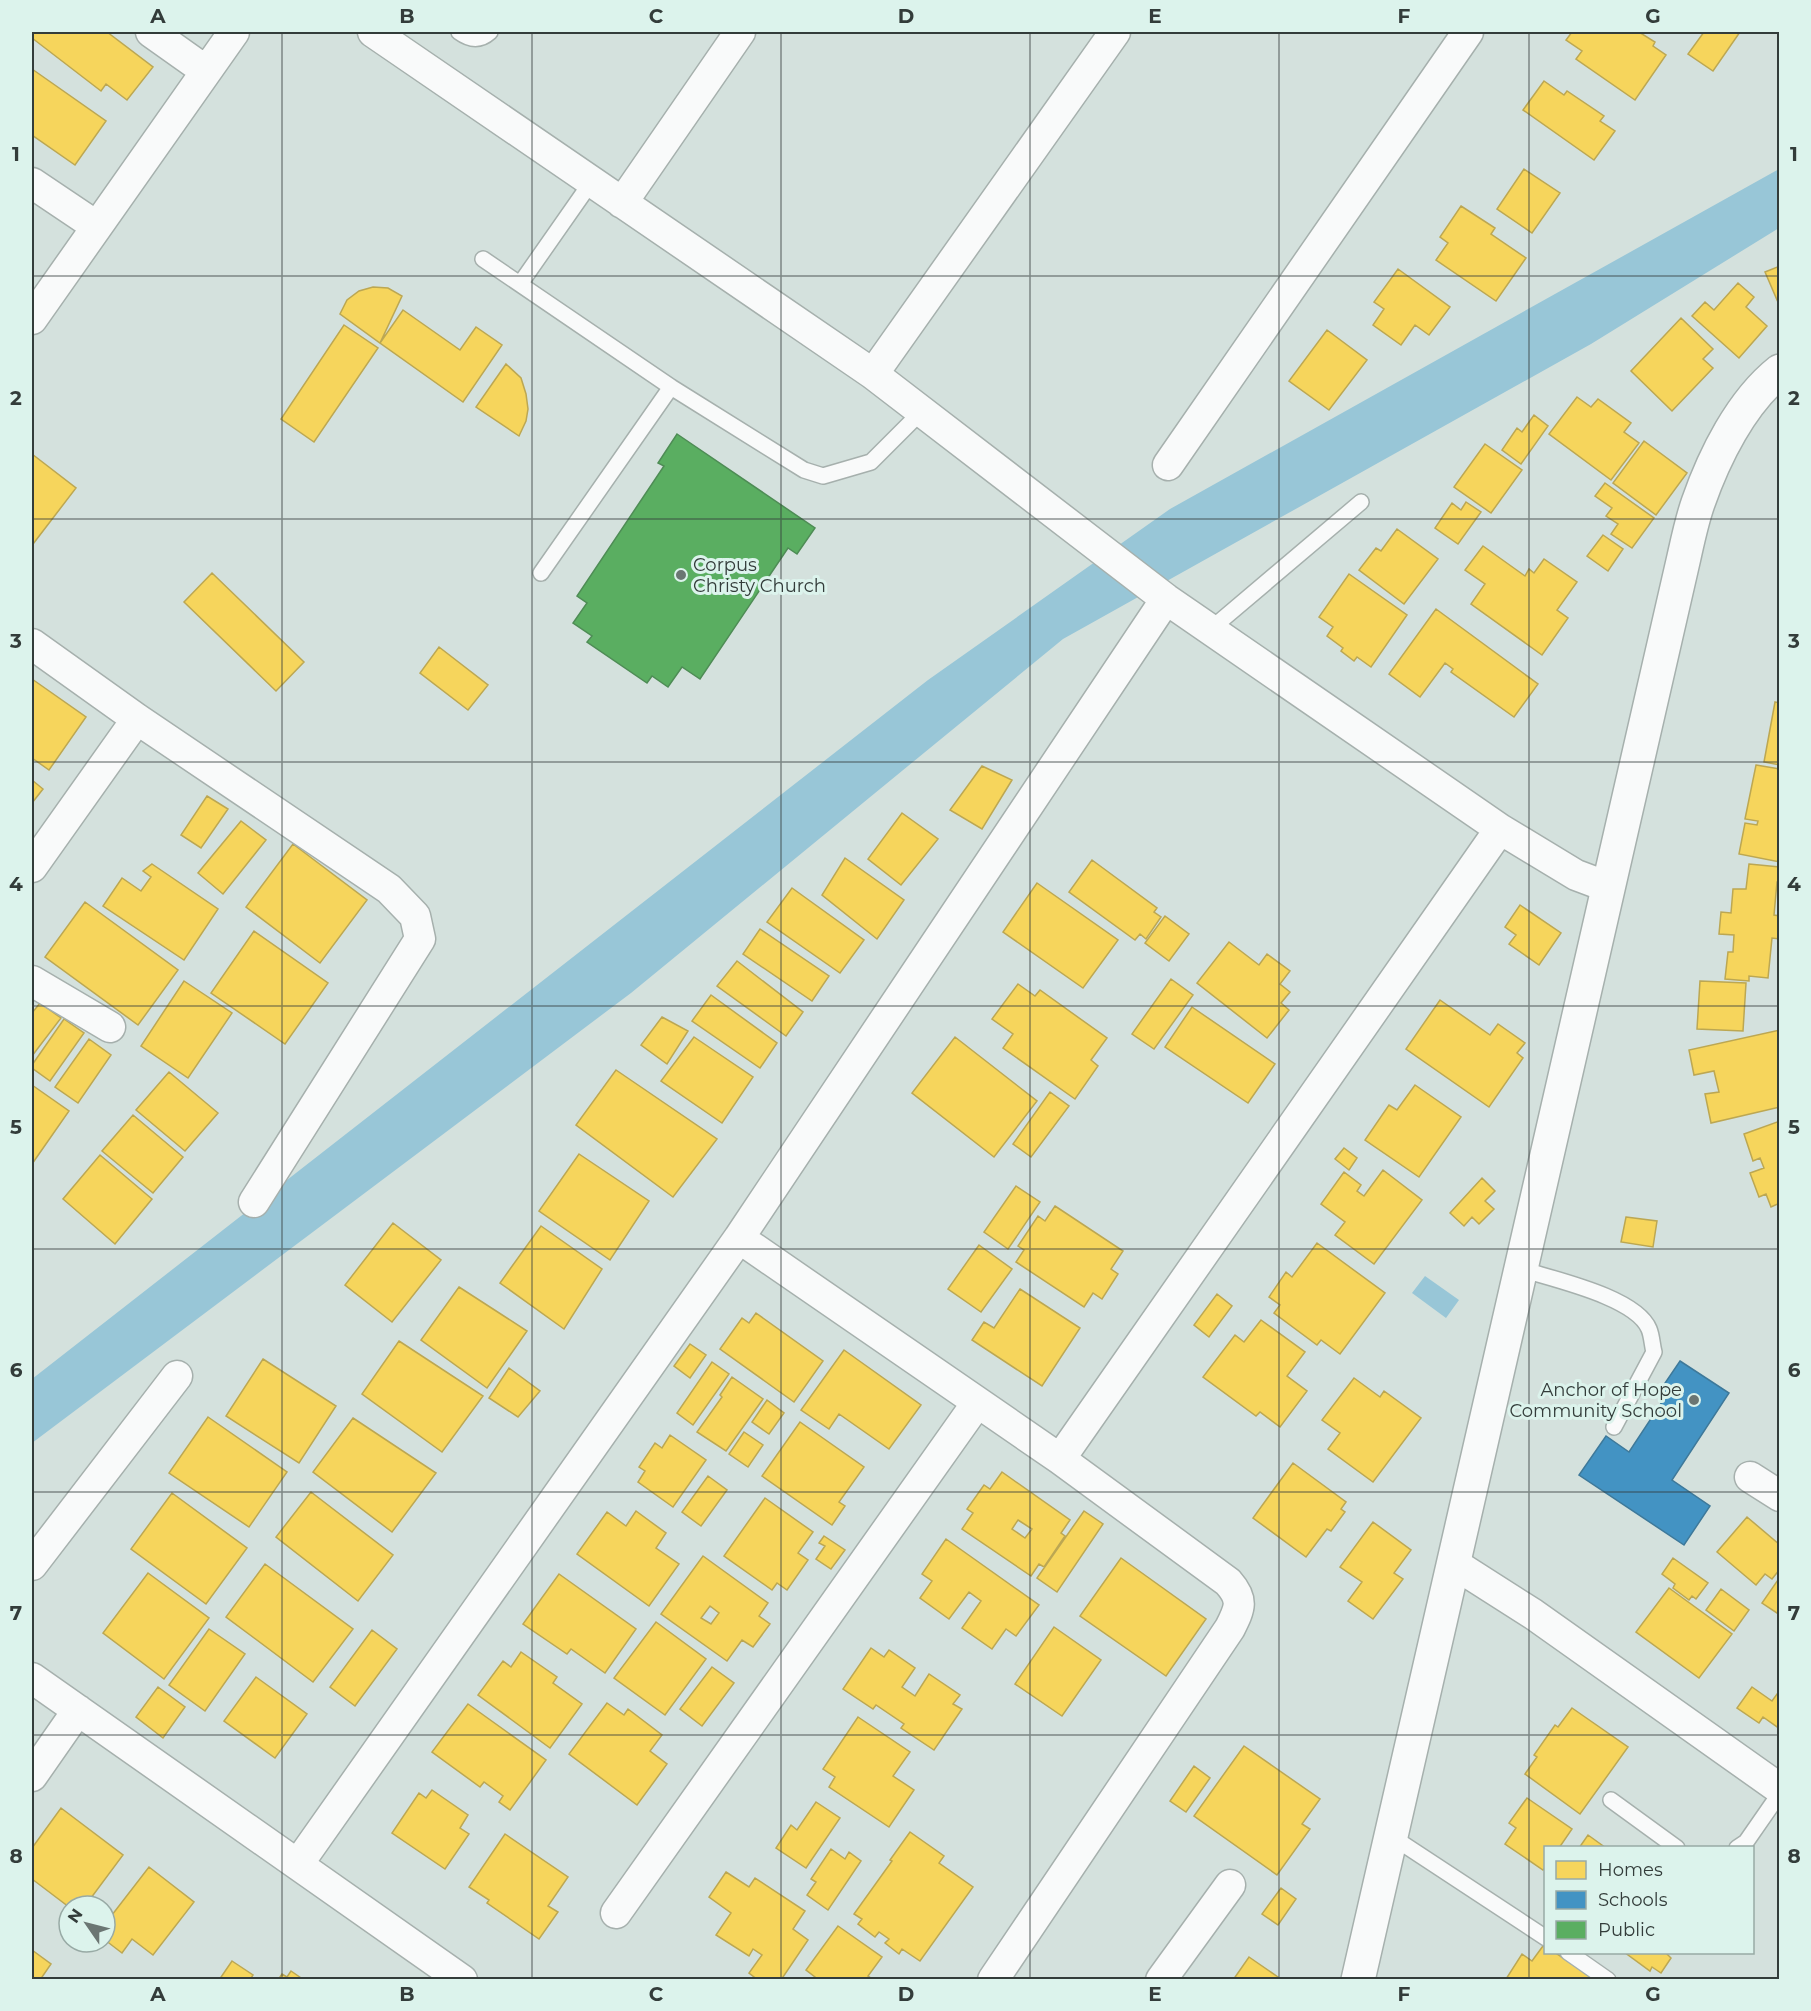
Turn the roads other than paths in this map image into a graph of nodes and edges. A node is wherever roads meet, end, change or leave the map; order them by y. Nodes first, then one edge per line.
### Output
1 (151, 32) edge
2 (234, 32) edge
3 (373, 32) edge
4 (459, 32) edge
5 (490, 32) edge
6 (740, 32) edge
7 (1115, 32) edge
8 (1468, 32) edge
9 (206, 71) junction
10 (592, 181) junction
11 (32, 183) edge
12 (622, 203) junction
13 (96, 226) junction
14 (483, 259) dead end
15 (520, 284) junction
16 (32, 319) edge
17 (1779, 371) edge
18 (873, 374) junction
19 (671, 387) junction
20 (922, 411) junction
21 (1168, 465) dead end
22 (1361, 502) dead end
23 (541, 573) dead end
24 (1163, 596) junction
25 (1211, 629) junction
26 (32, 644) edge
27 (137, 719) junction
28 (1500, 829) junction
29 (32, 867) edge
30 (1608, 887) junction
31 (32, 981) edge
32 (110, 1027) dead end
33 (254, 1202) dead end
34 (739, 1238) junction
35 (1521, 1269) junction
36 (177, 1376) dead end
37 (977, 1403) junction
38 (1614, 1427) dead end
39 (1060, 1459) junction
40 (1750, 1477) dead end
41 (1779, 1496) edge
42 (1453, 1563) junction
43 (32, 1565) edge
44 (32, 1678) edge
45 (78, 1710) junction
46 (32, 1776) edge
47 (1779, 1791) edge
48 (1611, 1800) dead end
49 (1391, 1836) junction
50 (1674, 1846) edge
51 (1740, 1846) edge
52 (298, 1864) junction
53 (1230, 1885) dead end
54 (616, 1913) dead end
55 (1544, 1937) edge
56 (1569, 1954) edge
57 (462, 1980) edge
58 (993, 1980) edge
59 (1161, 1980) edge
60 (1358, 1980) edge
61 (1608, 1980) edge

1 - 9 street
2 - 9 street
3 - 10 street
4 - 5 lane
6 - 12 street
7 - 18 street
8 - 21 street
9 - 13 street
10 - 12 street
10 - 15 lane
11 - 13 street
12 - 18 street
13 - 16 street
14 - 15 lane
15 - 19 lane
17 - 30 street
18 - 20 street
19 - 20 lane
19 - 23 lane
20 - 24 street
22 - 25 lane
24 - 25 street
24 - 34 street
25 - 28 street
26 - 27 street
27 - 29 street
27 - 33 street
28 - 30 street
28 - 39 street
30 - 35 street
31 - 32 street
34 - 37 street
34 - 52 street
35 - 38 lane
35 - 42 street
36 - 43 street
37 - 39 street
37 - 54 street
39 - 58 street
40 - 41 street
42 - 47 street
42 - 49 street
44 - 45 street
45 - 46 street
45 - 52 street
47 - 51 lane
48 - 50 lane
49 - 55 lane
49 - 60 street
52 - 57 street
53 - 59 street
56 - 61 lane

